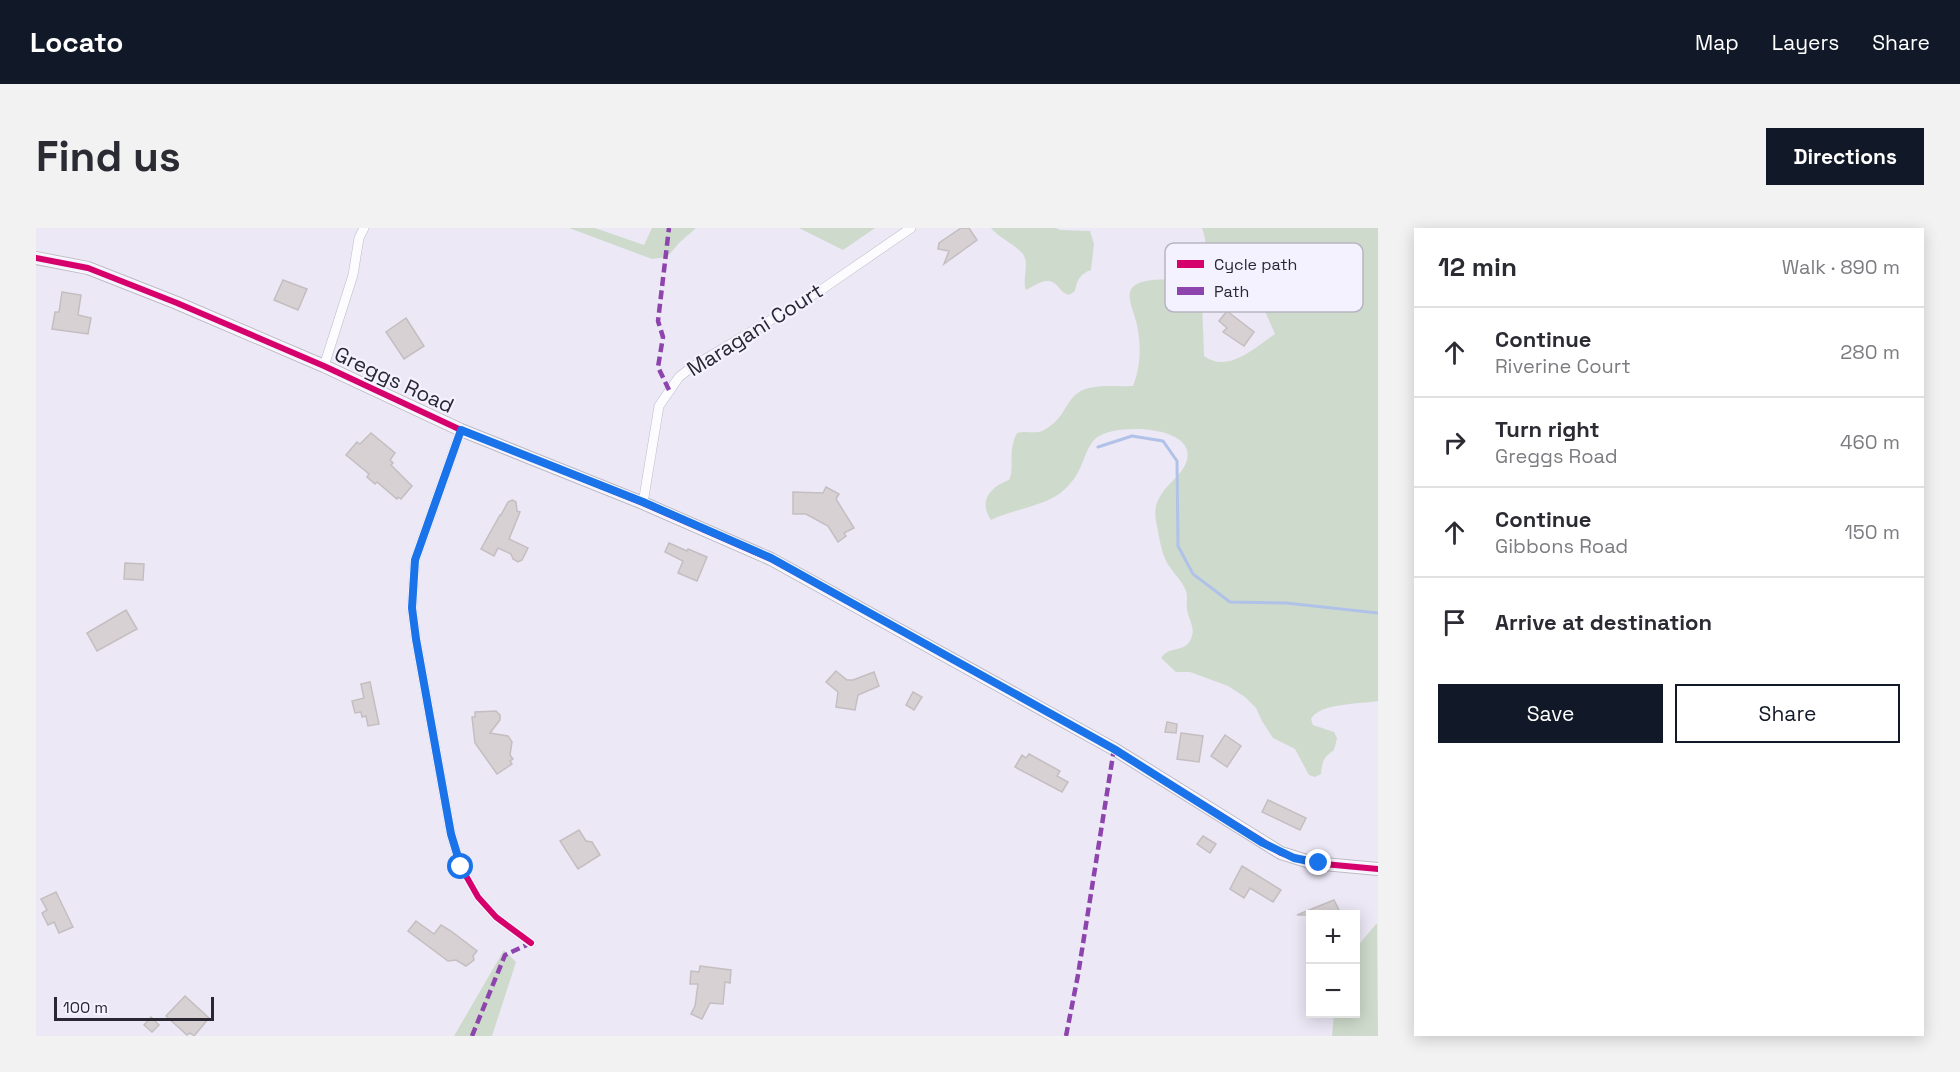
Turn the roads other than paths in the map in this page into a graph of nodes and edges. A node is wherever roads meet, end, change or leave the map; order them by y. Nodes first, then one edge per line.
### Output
1 (364, 228) edge
2 (911, 228) edge
3 (36, 258) edge
4 (324, 366) junction
5 (461, 430) junction
6 (643, 502) junction
7 (1378, 869) edge
8 (531, 943) dead end

1 - 4 street
2 - 6 street, Maragani Court
3 - 4 street, Greggs Road
4 - 5 street, Greggs Road
5 - 6 street, Greggs Road
5 - 8 street
6 - 7 street, Greggs Road

